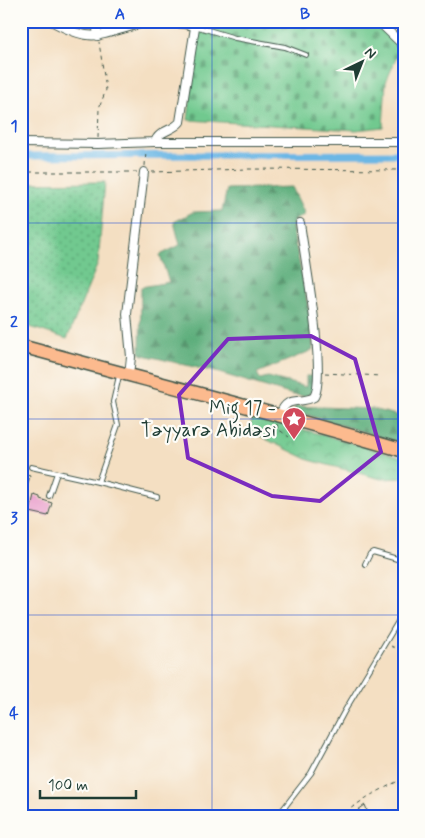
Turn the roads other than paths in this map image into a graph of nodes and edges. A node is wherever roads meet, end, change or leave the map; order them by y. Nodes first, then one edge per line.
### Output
1 (51, 21) edge
2 (96, 21) edge
3 (378, 21) edge
4 (195, 24) edge
5 (98, 36) junction
6 (404, 46) edge
7 (306, 55) dead end
8 (155, 142) junction
9 (404, 142) edge
10 (21, 143) edge
11 (144, 172) road end
12 (300, 223) dead end
13 (21, 346) edge
14 (124, 375) junction
15 (280, 415) junction
16 (404, 451) edge
17 (31, 468) dead end
18 (57, 473) junction
19 (98, 482) junction
20 (49, 496) dead end
21 (157, 497) dead end
22 (404, 561) edge
23 (365, 564) dead end
24 (404, 609) edge
25 (277, 817) edge

1 - 5 street
2 - 5 street
3 - 6 street
4 - 5 street
4 - 7 lane
4 - 8 street
8 - 9 street
8 - 10 street
11 - 14 street
12 - 15 street
13 - 14 main road
14 - 15 main road
14 - 19 lane
15 - 16 main road
17 - 18 lane
18 - 19 lane
18 - 20 lane
19 - 21 lane
22 - 23 lane
24 - 25 lane

